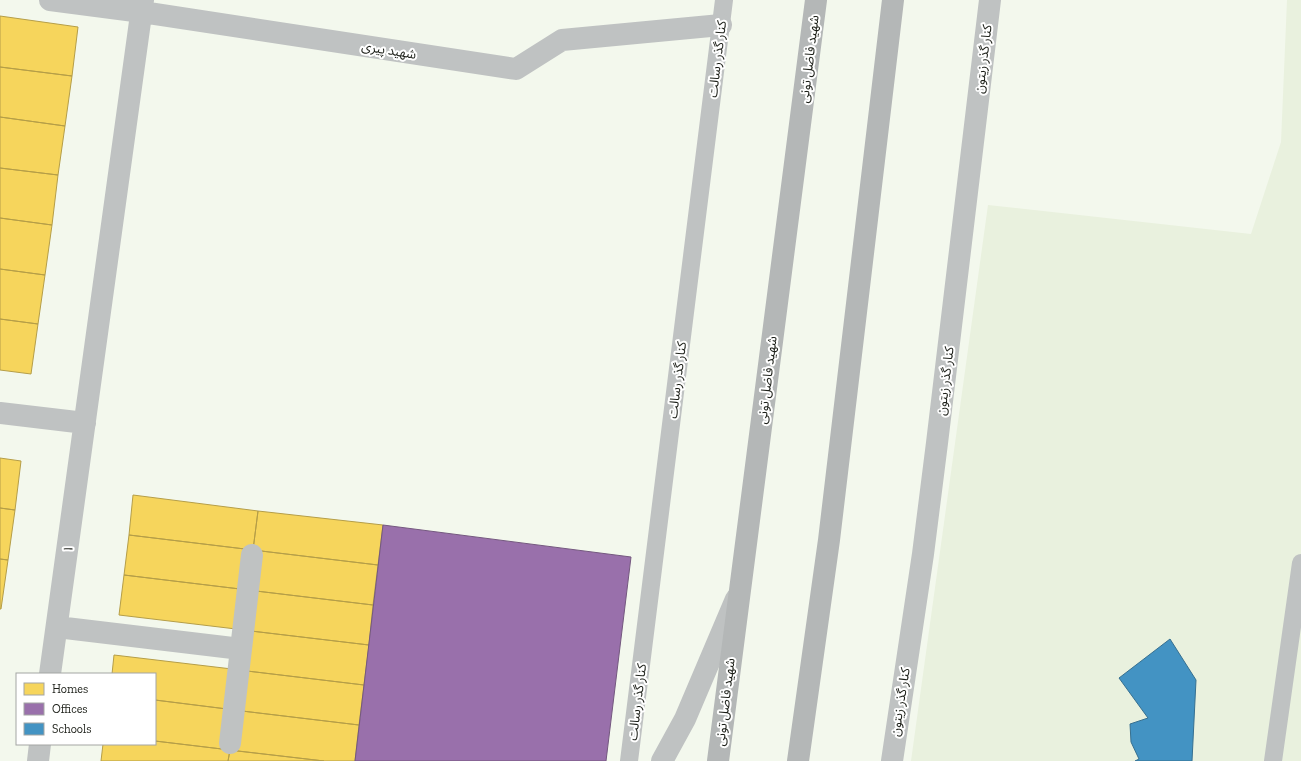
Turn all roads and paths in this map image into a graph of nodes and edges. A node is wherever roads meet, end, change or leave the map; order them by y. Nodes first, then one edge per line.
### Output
1 (50, 0) edge
2 (724, 0) edge
3 (816, 0) edge
4 (893, 0) edge
5 (990, 0) edge
6 (142, 6) edge
7 (721, 25) junction
8 (0, 413) edge
9 (85, 423) junction
10 (252, 555) dead end
11 (1301, 563) edge
12 (739, 593) junction
13 (57, 626) junction
14 (241, 649) junction
15 (50, 673) edge
16 (230, 743) dead end
17 (40, 745) edge
18 (38, 761) edge
19 (630, 761) edge
20 (662, 761) edge
21 (718, 761) edge
22 (798, 761) edge
23 (892, 761) edge
24 (1273, 761) edge

1 - 6 street, شهید پیری
2 - 7 lane, کنار گذر رسالت
3 - 12 main road, شهید فاضل تونی
4 - 22 main road
5 - 23 street, کنار گذر زیتون
6 - 7 street, شهید پیری
6 - 9 street, ۱
7 - 19 lane, کنار گذر رسالت
8 - 9 street
9 - 13 street, ۱
10 - 14 street
11 - 24 lane
12 - 20 street
12 - 21 main road, شهید فاضل تونی
13 - 14 street
13 - 15 street, ۱
14 - 16 street
17 - 18 street

